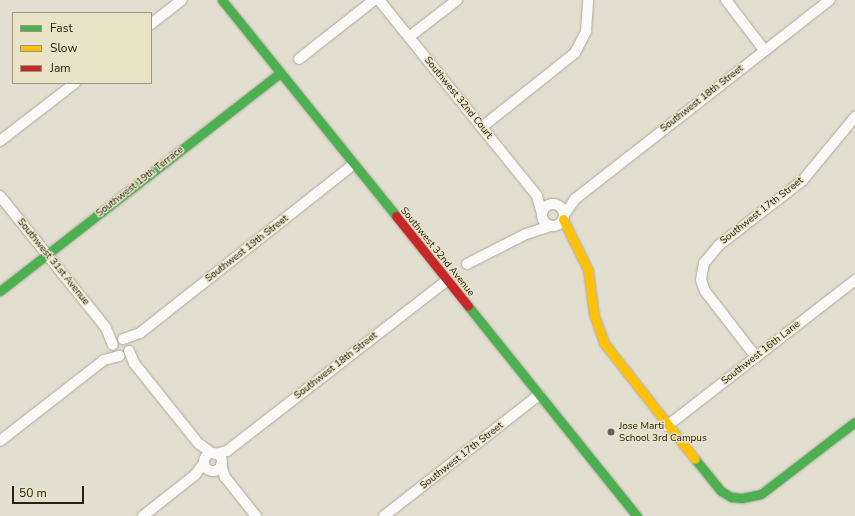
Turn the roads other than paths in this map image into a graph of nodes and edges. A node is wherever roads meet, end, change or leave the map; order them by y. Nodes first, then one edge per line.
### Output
1 (182, 0) edge
2 (222, 0) edge
3 (374, 0) edge
4 (379, 0) edge
5 (457, 0) edge
6 (588, 0) edge
7 (726, 0) edge
8 (830, 0) edge
9 (152, 23) edge
10 (409, 37) junction
11 (765, 51) junction
12 (298, 59) dead end
13 (280, 72) junction
14 (74, 84) edge
15 (855, 117) edge
16 (482, 127) junction
17 (0, 141) edge
18 (353, 165) junction
19 (0, 196) edge
20 (537, 196) junction
21 (575, 199) junction
22 (554, 205) junction
23 (542, 215) junction
24 (563, 217) junction
25 (552, 226) junction
26 (526, 234) junction
27 (571, 239) junction
28 (47, 254) junction
29 (467, 264) dead end
30 (855, 280) edge
31 (446, 281) junction
32 (0, 291) edge
33 (121, 348) junction
34 (756, 357) junction
35 (539, 395) junction
36 (855, 422) edge
37 (667, 426) junction
38 (0, 441) edge
39 (199, 445) junction
40 (227, 451) junction
41 (214, 453) junction
42 (204, 462) junction
43 (217, 468) junction
44 (195, 475) junction
45 (631, 514) edge
46 (143, 516) edge
47 (256, 516) edge
48 (384, 516) edge

1 - 9 street
2 - 13 street, Southwest 32nd Avenue
3 - 12 street
4 - 10 street, Southwest 32nd Court
5 - 10 street
6 - 16 street
7 - 11 street
8 - 11 street, Southwest 18th Street
10 - 16 street, Southwest 32nd Court
11 - 21 street, Southwest 18th Street
13 - 18 street, Southwest 32nd Avenue
13 - 28 street, Southwest 19th Terrace
14 - 17 street
15 - 34 street, Southwest 17th Street
16 - 20 street, Southwest 32nd Court
18 - 31 street, Southwest 32nd Avenue
18 - 33 street, Southwest 19th Street
19 - 28 street, Southwest 31st Avenue
20 - 22 street, Southwest 32nd Court
20 - 23 street, Southwest 32nd Court
21 - 22 street, Southwest 18th Street
21 - 24 street, Southwest 18th Street
22 - 23 street
22 - 24 street
23 - 25 street
23 - 26 street
24 - 25 street
24 - 27 street
25 - 26 street
25 - 27 street
26 - 29 street
27 - 37 street
28 - 32 street, Southwest 19th Terrace
28 - 33 street, Southwest 31st Avenue
30 - 34 street, Southwest 16th Lane
31 - 35 street, Southwest 32nd Avenue
31 - 40 street, Southwest 18th Street
33 - 38 street
33 - 39 street
34 - 37 street, Southwest 16th Lane
35 - 45 street, Southwest 32nd Avenue
35 - 48 street, Southwest 17th Street
36 - 37 street
39 - 41 street
39 - 42 street
40 - 41 street, Southwest 18th Street
40 - 43 street, Southwest 18th Street
41 - 42 street
41 - 43 street
42 - 43 street
42 - 44 street
43 - 44 street
43 - 47 street
44 - 46 street

